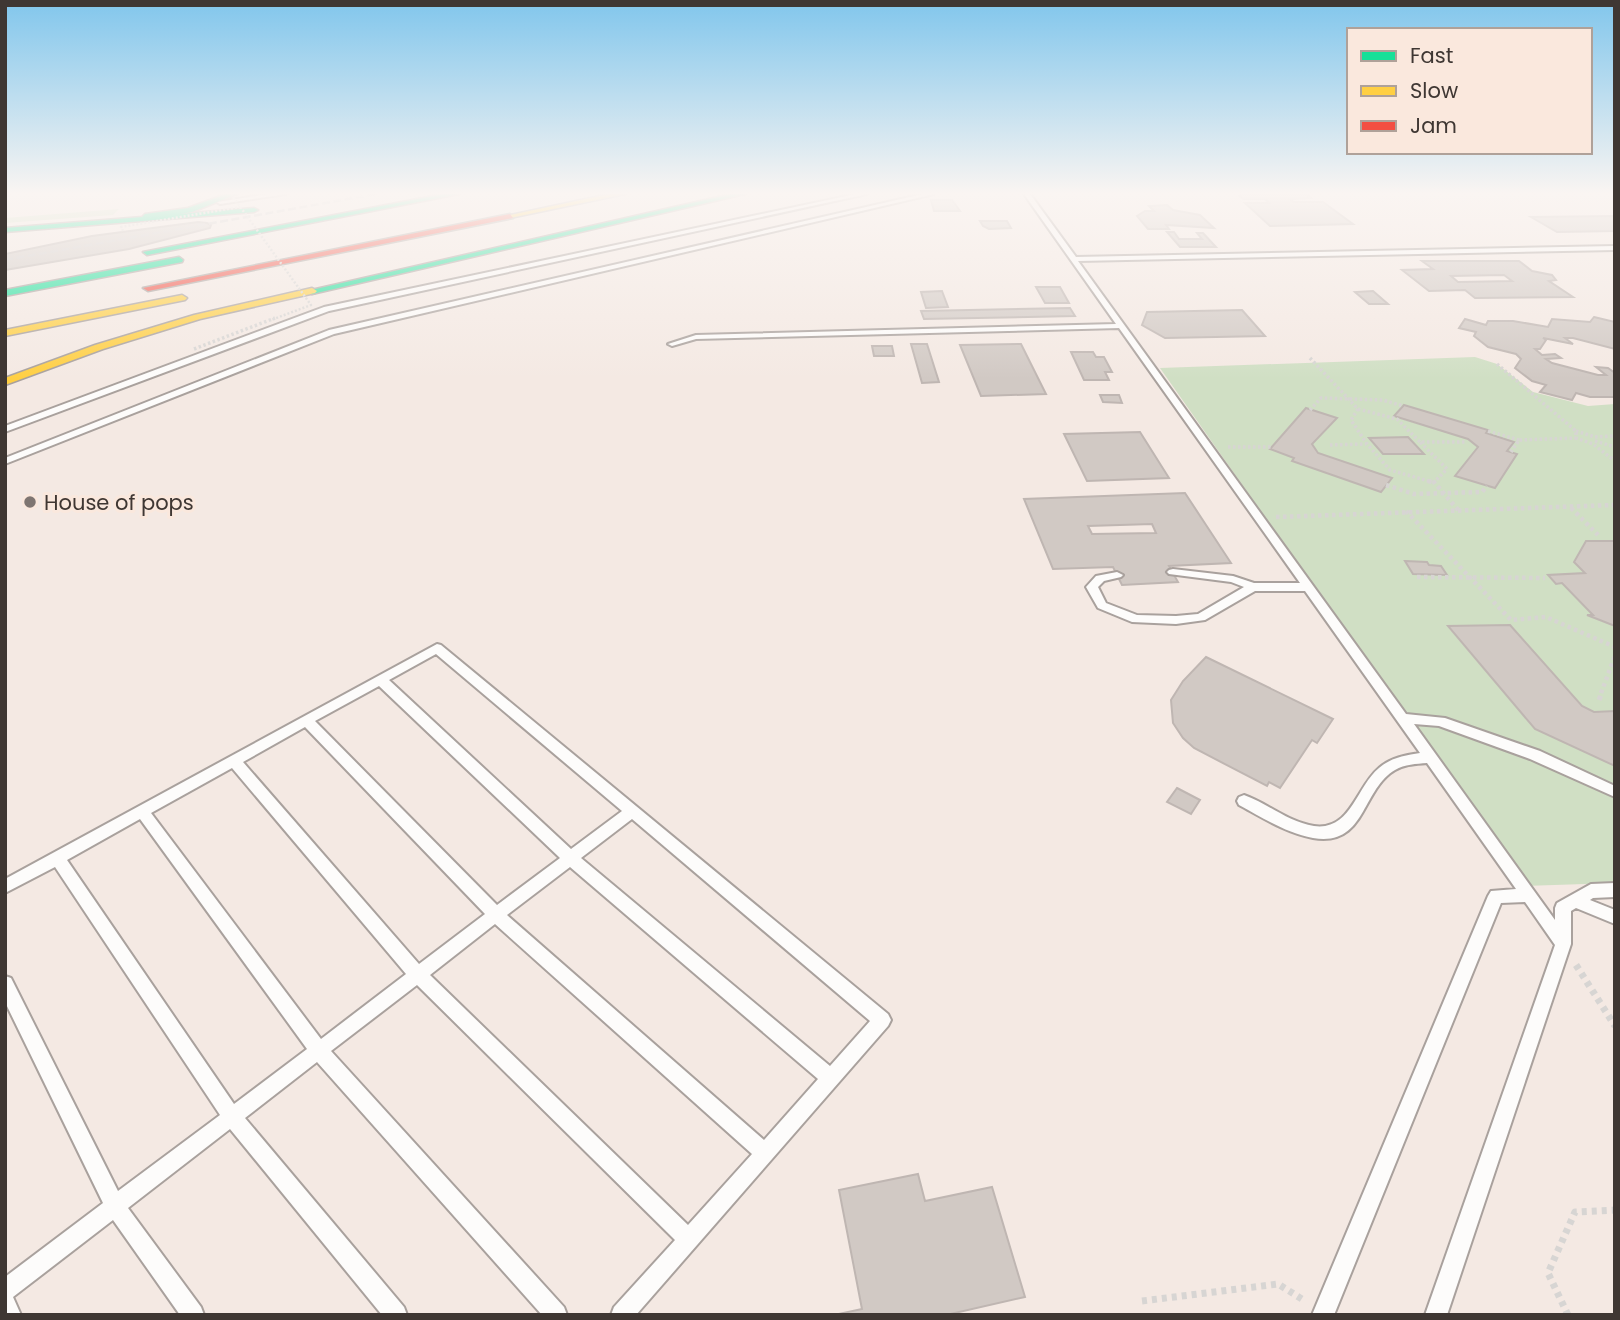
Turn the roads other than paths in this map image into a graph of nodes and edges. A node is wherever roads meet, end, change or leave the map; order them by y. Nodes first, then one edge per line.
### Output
1 (139, 256) edge
2 (201, 256) edge
3 (311, 256) edge
4 (401, 256) edge
5 (436, 256) edge
6 (452, 256) edge
7 (576, 256) edge
8 (664, 256) edge
9 (1201, 256) edge
10 (1073, 258) joint
11 (371, 261) dead end
12 (5, 279) edge
13 (138, 290) dead end
14 (5, 293) edge
15 (195, 296) dead end
16 (1121, 326) junction
17 (5, 333) edge
18 (671, 344) dead end
19 (5, 366) edge
20 (5, 382) edge
21 (5, 429) edge
22 (5, 461) edge
23 (1173, 572) dead end
24 (1118, 575) dead end
25 (1253, 587) junction
26 (1309, 587) junction
27 (380, 679) junction
28 (1403, 718) junction
29 (306, 720) junction
30 (1431, 758) junction
31 (233, 760) junction
32 (1615, 792) edge
33 (1244, 801) dead end
34 (142, 811) junction
35 (632, 811) junction
36 (57, 858) junction
37 (570, 859) junction
38 (5, 887) edge
39 (1615, 890) edge
40 (1529, 895) junction
41 (1575, 901) junction
42 (496, 915) junction
43 (1615, 917) edge
44 (1563, 944) junction
45 (418, 975) junction
46 (5, 984) edge
47 (319, 1051) junction
48 (831, 1078) junction
49 (232, 1117) junction
50 (765, 1153) junction
51 (115, 1206) junction
52 (688, 1240) junction
53 (5, 1290) edge
54 (5, 1304) edge
55 (1324, 1314) edge
56 (10, 1315) edge
57 (193, 1315) edge
58 (396, 1315) edge
59 (556, 1315) edge
60 (622, 1315) edge
61 (1436, 1315) edge

1 - 12 main road
2 - 14 main road
3 - 13 main road
4 - 11 main road
5 - 19 main road
6 - 20 main road
7 - 21 lane
8 - 22 lane
9 - 10 lane
10 - 16 lane
15 - 17 main road
16 - 18 lane
16 - 26 lane
23 - 25 lane
24 - 25 lane
25 - 26 lane
26 - 28 lane
27 - 29 lane
27 - 35 lane
27 - 37 lane
28 - 30 lane
28 - 32 lane
29 - 31 lane
29 - 42 lane
30 - 33 lane
30 - 40 lane
31 - 34 lane
31 - 45 lane
34 - 36 lane
34 - 47 lane
35 - 37 lane
35 - 48 lane
36 - 38 lane
36 - 49 lane
37 - 42 lane
37 - 48 lane
39 - 41 lane
40 - 44 lane
40 - 55 lane
41 - 43 lane
41 - 44 lane
42 - 45 lane
42 - 50 lane
44 - 61 lane
45 - 47 lane
45 - 52 lane
46 - 51 lane
47 - 49 lane
47 - 59 lane
48 - 50 lane
49 - 51 lane
49 - 58 lane
50 - 52 lane
51 - 53 lane
51 - 57 lane
52 - 60 lane
54 - 56 lane

